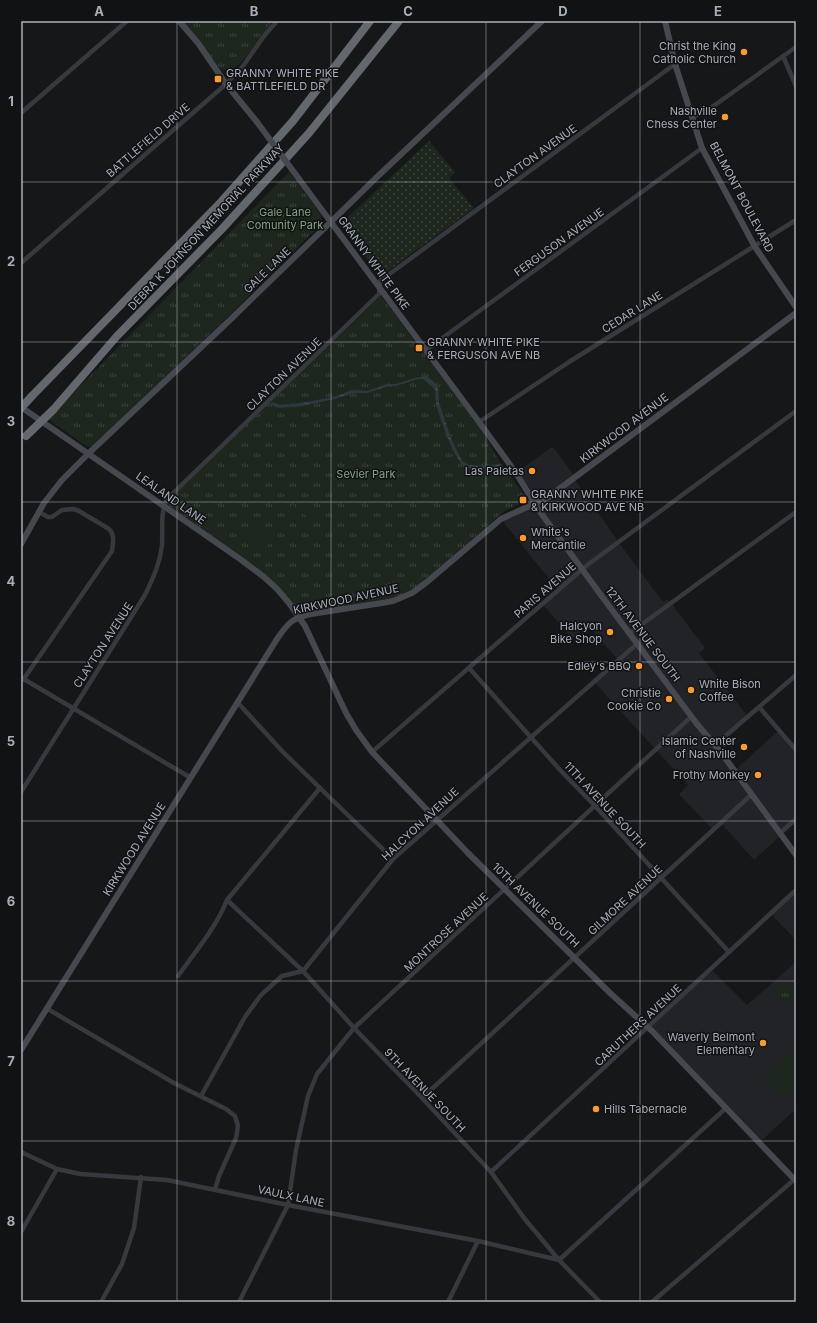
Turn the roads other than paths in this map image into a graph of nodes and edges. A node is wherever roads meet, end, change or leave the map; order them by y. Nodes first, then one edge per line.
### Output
1 (127, 21) edge
2 (179, 21) edge
3 (277, 21) edge
4 (370, 21) edge
5 (399, 21) edge
6 (542, 21) edge
7 (665, 21) edge
8 (796, 47) edge
9 (783, 56) junction
10 (675, 64) junction
11 (226, 84) junction
12 (796, 86) edge
13 (21, 113) edge
14 (692, 117) junction
15 (702, 148) junction
16 (796, 220) edge
17 (331, 222) junction
18 (755, 246) junction
19 (21, 263) edge
20 (380, 289) junction
21 (796, 307) edge
22 (796, 313) edge
23 (426, 350) junction
24 (21, 407) edge
25 (796, 411) edge
26 (479, 422) junction
27 (24, 439) edge
28 (88, 454) junction
29 (535, 504) junction
30 (164, 505) junction
31 (39, 512) junction
32 (796, 512) edge
33 (21, 544) edge
34 (582, 569) junction
35 (298, 617) junction
36 (630, 633) junction
37 (638, 643) junction
38 (469, 668) junction
39 (796, 675) edge
40 (22, 679) edge
41 (238, 703) junction
42 (759, 707) junction
43 (73, 708) junction
44 (692, 716) junction
45 (531, 737) junction
46 (715, 745) junction
47 (796, 750) edge
48 (372, 752) junction
49 (191, 778) junction
50 (320, 788) junction
51 (21, 792) edge
52 (751, 795) junction
53 (594, 806) junction
54 (436, 819) junction
55 (796, 819) edge
56 (780, 833) junction
57 (796, 855) edge
58 (393, 859) junction
59 (662, 878) junction
60 (505, 889) junction
61 (796, 890) edge
62 (227, 900) junction
63 (729, 952) junction
64 (575, 958) junction
65 (302, 971) junction
66 (178, 976) dead end
67 (46, 1008) junction
68 (354, 1028) junction
69 (648, 1028) junction
70 (21, 1050) edge
71 (201, 1096) junction
72 (422, 1098) junction
73 (726, 1108) junction
74 (21, 1152) edge
75 (57, 1169) junction
76 (491, 1172) junction
77 (141, 1177) junction
78 (795, 1180) edge
79 (214, 1189) junction
80 (288, 1205) junction
81 (21, 1232) edge
82 (478, 1241) junction
83 (559, 1260) junction
84 (101, 1302) edge
85 (239, 1302) edge
86 (448, 1302) edge
87 (600, 1302) edge
88 (652, 1302) edge

1 - 13 street
2 - 11 street, GRANNY WHITE PIKE
3 - 11 street, BATTLEFIELD DRIVE
4 - 24 highway, DEBRA K JOHNSON MEMORIAL PARKWAY, bridge
5 - 27 highway, DEBRA K JOHNSON MEMORIAL PARKWAY, bridge
6 - 17 street, GALE LANE
7 - 10 street, BELMONT BOULEVARD
8 - 9 street
9 - 12 street
9 - 14 street
10 - 14 street, BELMONT BOULEVARD
10 - 20 street, CLAYTON AVENUE
11 - 17 street, GRANNY WHITE PIKE, bridge
11 - 19 street, BATTLEFIELD DRIVE
14 - 15 street, BELMONT BOULEVARD
15 - 18 street, BELMONT BOULEVARD
15 - 23 street, FERGUSON AVENUE
16 - 18 street, CEDAR LANE
17 - 20 street, GRANNY WHITE PIKE
17 - 28 street, GALE LANE
18 - 21 street, BELMONT BOULEVARD
18 - 26 street, CEDAR LANE
20 - 23 street, GRANNY WHITE PIKE
20 - 30 street, CLAYTON AVENUE
22 - 29 street, KIRKWOOD AVENUE
23 - 26 street, GRANNY WHITE PIKE
24 - 28 street, LEALAND LANE
25 - 34 street, PARIS AVENUE
26 - 29 street, 12TH AVENUE SOUTH
28 - 30 street, LEALAND LANE
28 - 31 street, GALE LANE
29 - 34 street, 12TH AVENUE SOUTH
29 - 35 street, KIRKWOOD AVENUE
30 - 35 street, LEALAND LANE
30 - 43 street, CLAYTON AVENUE
31 - 33 street, GALE LANE
31 - 40 street
32 - 36 street
34 - 36 street, 12TH AVENUE SOUTH
34 - 38 street, PARIS AVENUE
35 - 41 street, KIRKWOOD AVENUE
35 - 48 street, 10TH AVENUE SOUTH
36 - 37 street, 12TH AVENUE SOUTH
37 - 44 street, 12TH AVENUE SOUTH
37 - 45 street, HALCYON AVENUE
38 - 45 street, 11TH AVENUE SOUTH
38 - 48 street, PARIS AVENUE
39 - 42 street
40 - 43 street
41 - 49 street, KIRKWOOD AVENUE
41 - 50 street
42 - 46 street
42 - 47 street
43 - 49 street
43 - 51 street, CLAYTON AVENUE
44 - 46 street, 12TH AVENUE SOUTH
44 - 53 street, MONTROSE AVENUE
45 - 53 street, 11TH AVENUE SOUTH
45 - 54 street, HALCYON AVENUE
46 - 52 street, 12TH AVENUE SOUTH
48 - 54 street, 10TH AVENUE SOUTH
49 - 67 street, KIRKWOOD AVENUE
50 - 58 street
50 - 62 street
52 - 56 street, 12TH AVENUE SOUTH
52 - 59 street, GILMORE AVENUE
53 - 59 street, 11TH AVENUE SOUTH
53 - 60 street, MONTROSE AVENUE
54 - 58 street, HALCYON AVENUE
54 - 60 street, 10TH AVENUE SOUTH
55 - 56 street
56 - 57 street, 12TH AVENUE SOUTH
58 - 65 street, HALCYON AVENUE
59 - 63 street, 11TH AVENUE SOUTH
59 - 64 street, GILMORE AVENUE
60 - 64 street, 10TH AVENUE SOUTH
60 - 68 street, MONTROSE AVENUE
61 - 63 street, CARUTHERS AVENUE
62 - 65 street, 9TH AVENUE SOUTH
62 - 66 street
63 - 69 street, CARUTHERS AVENUE
64 - 69 street, 10TH AVENUE SOUTH
64 - 72 street, GILMORE AVENUE
65 - 68 street, 9TH AVENUE SOUTH
65 - 71 street
67 - 70 street, KIRKWOOD AVENUE
67 - 71 street
68 - 72 street, 9TH AVENUE SOUTH
68 - 80 street, MONTROSE AVENUE
69 - 73 street, 10TH AVENUE SOUTH
69 - 76 street, CARUTHERS AVENUE
71 - 79 street
72 - 76 street, 9TH AVENUE SOUTH
73 - 78 street, 10TH AVENUE SOUTH
73 - 83 street
74 - 75 street, VAULX LANE
75 - 77 street, VAULX LANE
75 - 81 street
76 - 83 street, 9TH AVENUE SOUTH
77 - 79 street, VAULX LANE
77 - 84 street
78 - 88 street
79 - 80 street, VAULX LANE
80 - 82 street, VAULX LANE
80 - 85 street, MONTROSE AVENUE
82 - 83 street, VAULX LANE
82 - 86 street
83 - 87 street, 9TH AVENUE SOUTH

